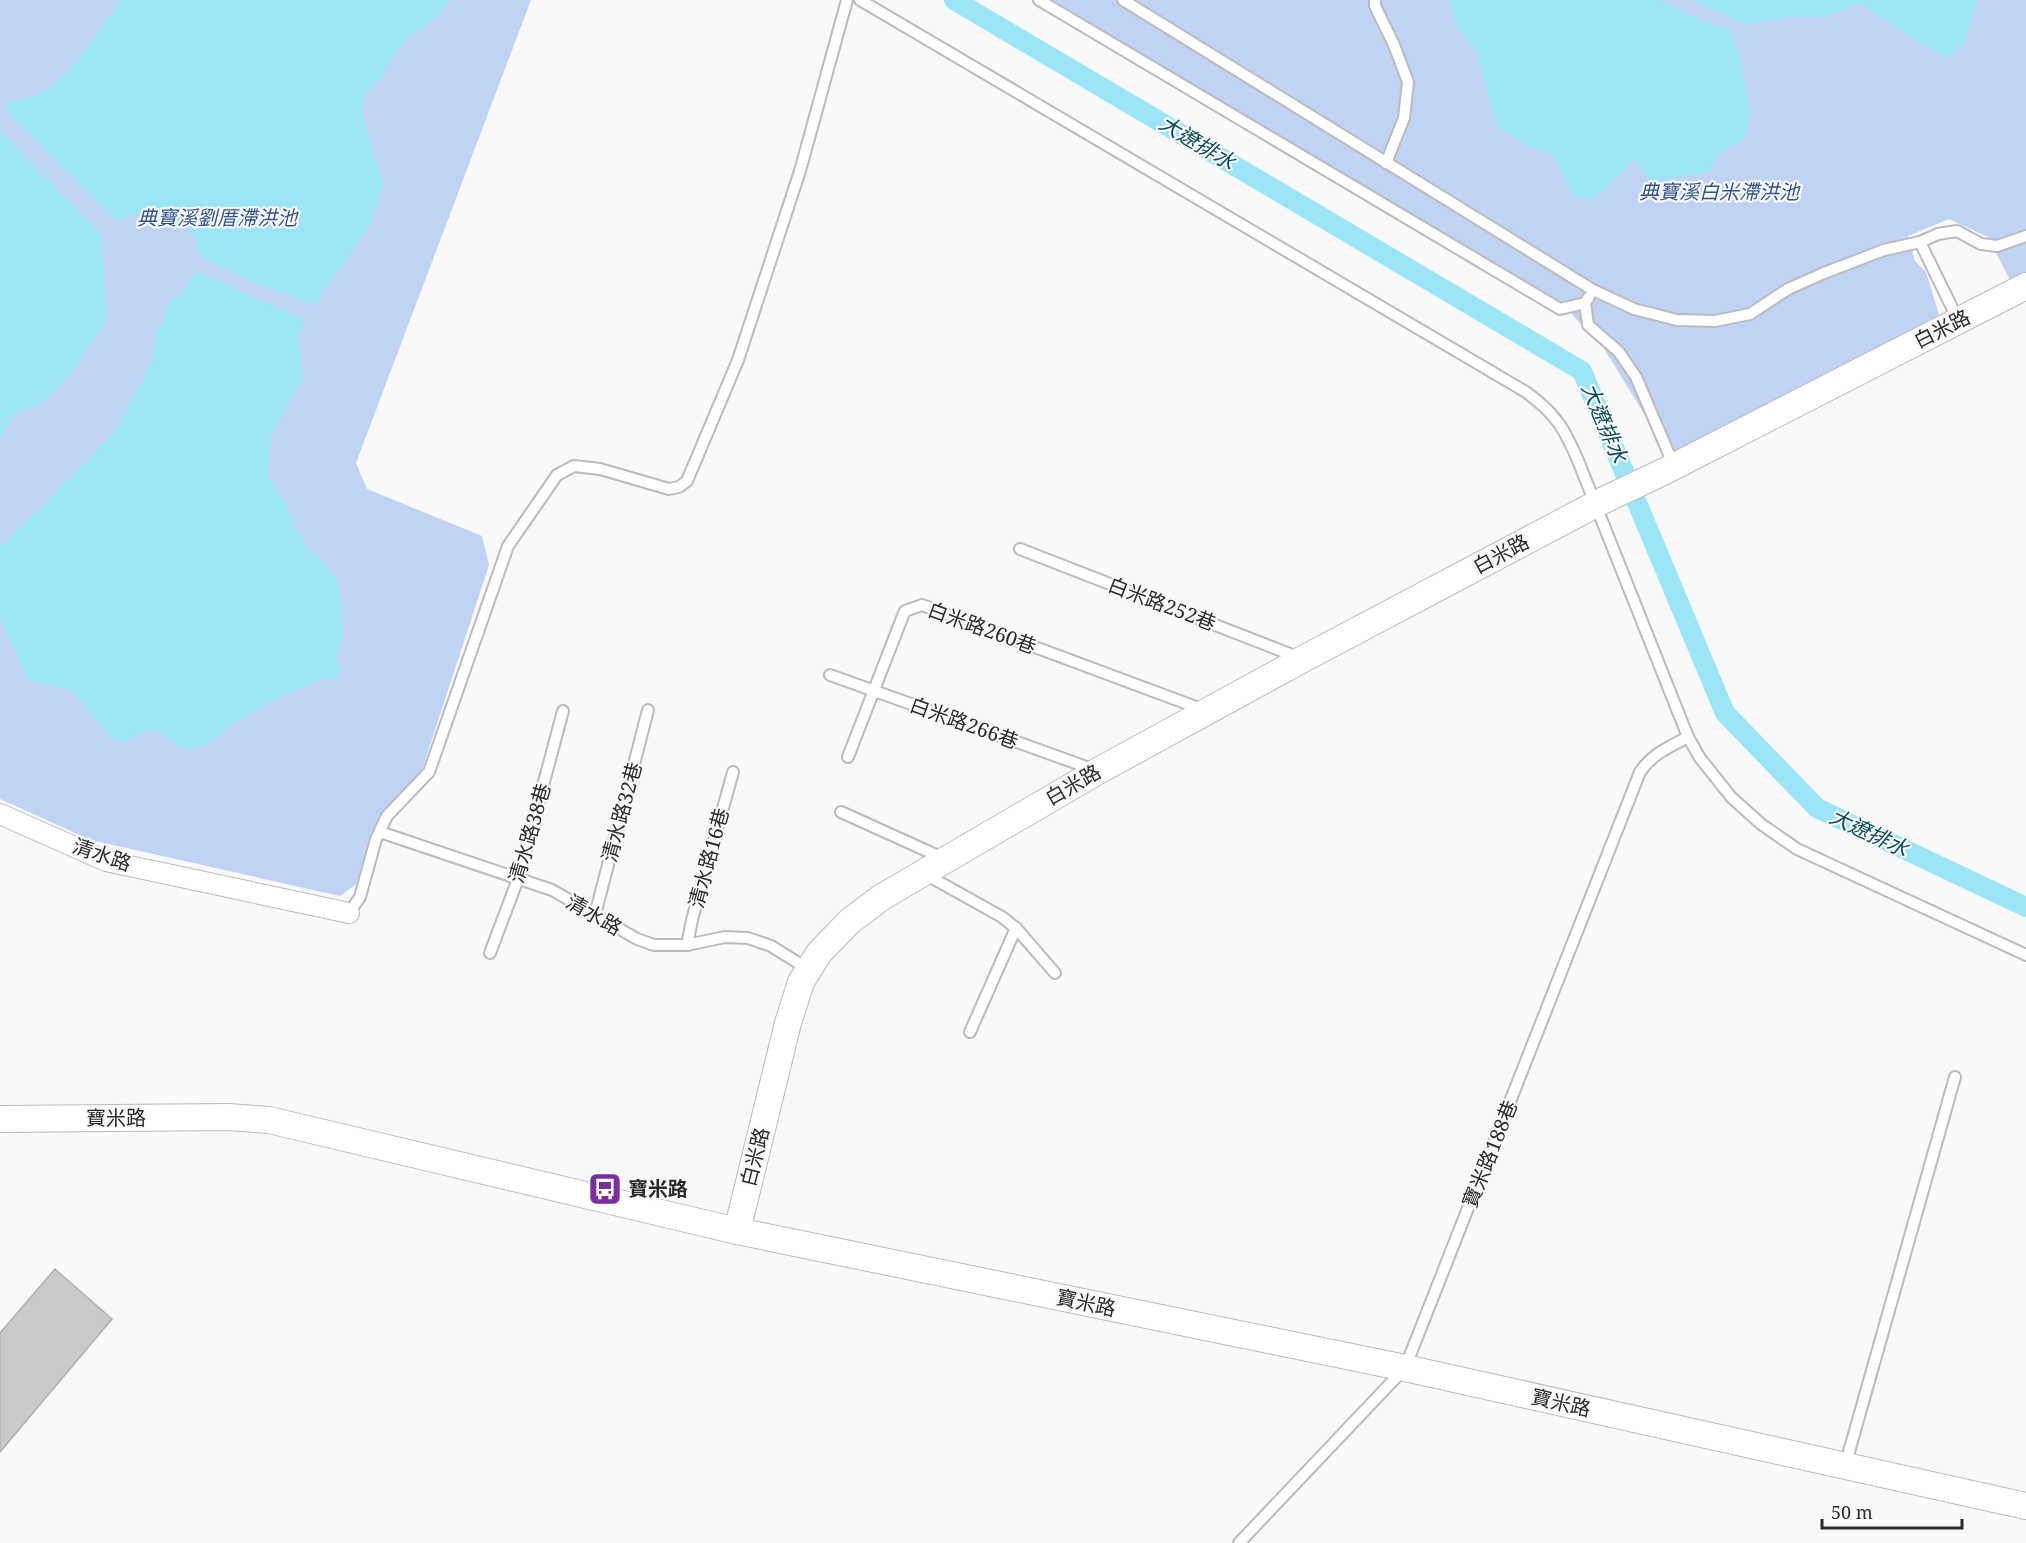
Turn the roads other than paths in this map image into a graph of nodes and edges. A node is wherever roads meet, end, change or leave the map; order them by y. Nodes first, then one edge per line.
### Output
1 (847, 0) edge
2 (860, 0) edge
3 (1039, 0) edge
4 (1123, 0) edge
5 (1375, 0) edge
6 (1386, 163) junction
7 (2026, 236) edge
8 (1920, 242) junction
9 (2026, 286) edge
10 (1593, 290) junction
11 (1585, 303) junction
12 (1958, 320) junction
13 (1670, 469) junction
14 (1598, 503) junction
15 (1020, 549) dead end
16 (1303, 659) junction
17 (830, 675) dead end
18 (873, 691) junction
19 (648, 710) dead end
20 (563, 711) dead end
21 (1207, 711) junction
22 (1688, 737) junction
23 (848, 757) dead end
24 (1098, 771) junction
25 (733, 772) dead end
26 (841, 812) dead end
27 (0, 814) edge
28 (380, 832) junction
29 (945, 859) junction
30 (922, 872) junction
31 (518, 879) junction
32 (350, 913) joint
33 (595, 915) junction
34 (1016, 928) junction
35 (687, 945) junction
36 (489, 953) dead end
37 (2026, 955) edge
38 (809, 969) junction
39 (1055, 973) dead end
40 (970, 1032) dead end
41 (1955, 1077) dead end
42 (0, 1119) edge
43 (736, 1231) junction
44 (1405, 1368) junction
45 (1845, 1466) junction
46 (2026, 1506) edge
47 (1239, 1543) edge

1 - 28 lane
2 - 14 lane
3 - 11 lane
4 - 6 lane
5 - 6 lane
6 - 10 lane
7 - 8 lane
8 - 10 lane
8 - 12 lane
9 - 12 street, 白米路
10 - 11 lane
11 - 13 lane
12 - 13 street, 白米路
13 - 14 street, 白米路
14 - 16 street, 白米路
14 - 22 lane
15 - 16 lane, 白米路252巷
16 - 21 street, 白米路
17 - 18 lane, 白米路266巷
18 - 21 lane, 白米路260巷
18 - 23 lane, 白米路260巷
18 - 24 lane, 白米路266巷
19 - 33 lane, 清水路32巷
20 - 31 lane, 清水路38巷
21 - 24 street, 白米路
22 - 37 lane
22 - 44 lane, 寶米路188巷
24 - 29 street, 白米路
25 - 35 lane, 清水路16巷
26 - 29 lane
27 - 32 street, 清水路
28 - 31 lane, 清水路
28 - 32 lane
29 - 30 street, 白米路
30 - 34 lane
30 - 38 street, 白米路
31 - 33 lane, 清水路
31 - 36 lane, 清水路38巷
33 - 35 lane, 清水路
34 - 39 lane
34 - 40 lane
35 - 38 lane, 清水路
38 - 43 street, 白米路
41 - 45 lane
42 - 43 street, 寶米路
43 - 44 street, 寶米路
44 - 45 street, 寶米路
44 - 47 lane, 寶米路188巷
45 - 46 street, 寶米路

